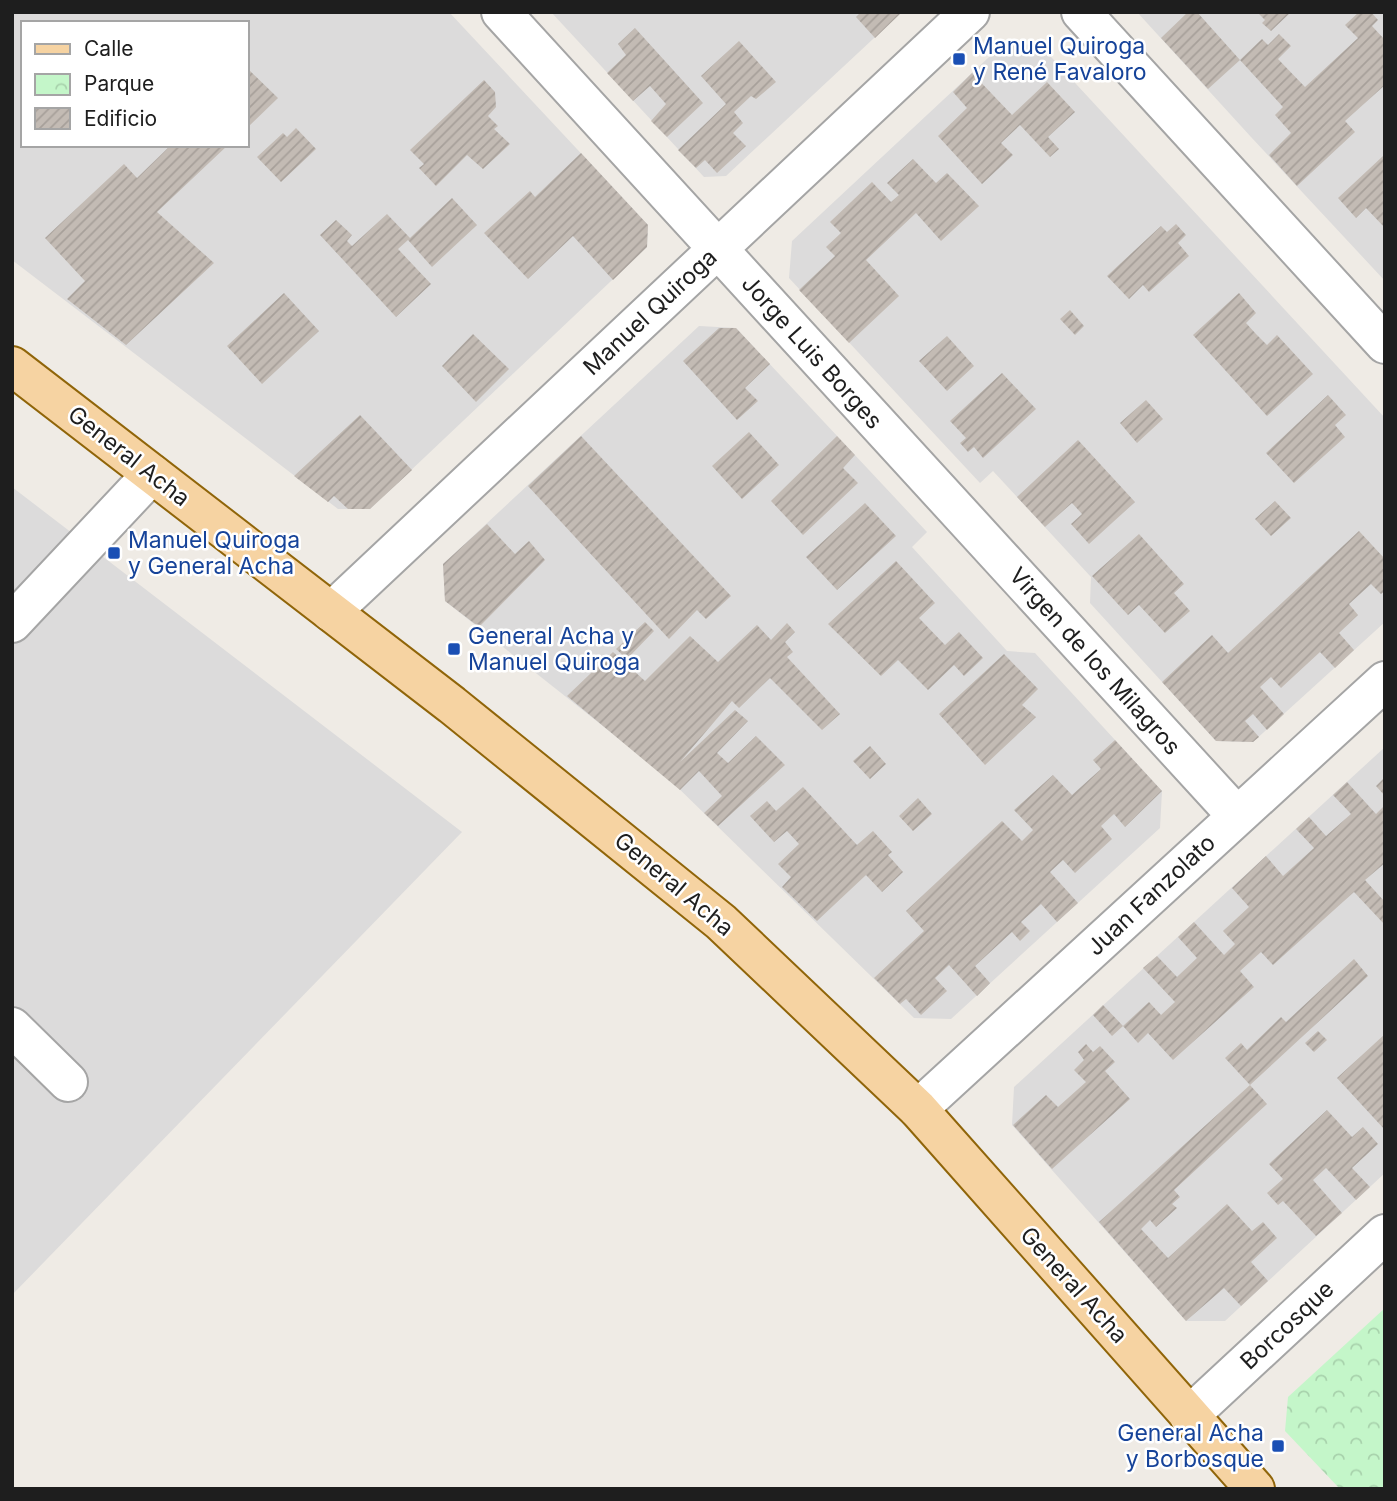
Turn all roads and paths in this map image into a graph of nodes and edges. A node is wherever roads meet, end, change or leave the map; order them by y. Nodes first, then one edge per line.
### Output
1 (501, 12) edge
2 (970, 12) edge
3 (1081, 12) edge
4 (718, 249) junction
5 (1385, 344) edge
6 (12, 366) edge
7 (152, 474) junction
8 (953, 507) joint
9 (331, 612) junction
10 (12, 623) edge
11 (1385, 681) edge
12 (1237, 816) junction
13 (12, 1027) edge
14 (68, 1082) dead end
15 (918, 1109) junction
16 (1385, 1234) edge
17 (1189, 1416) junction
18 (1255, 1489) edge

1 - 4 street, Jorge Luis Borges
2 - 4 street, Manuel Quiroga
3 - 5 street
4 - 8 street, Jorge Luis Borges
4 - 9 street, Manuel Quiroga
6 - 7 main road, General Acha
7 - 9 main road, General Acha
7 - 10 street
8 - 12 street, Virgen de los Milagros
9 - 15 main road, General Acha
11 - 12 street, Juan Fanzolato
12 - 15 street, Juan Fanzolato
13 - 14 street
15 - 17 main road, General Acha
16 - 17 street, Borcosque
17 - 18 main road, General Acha

